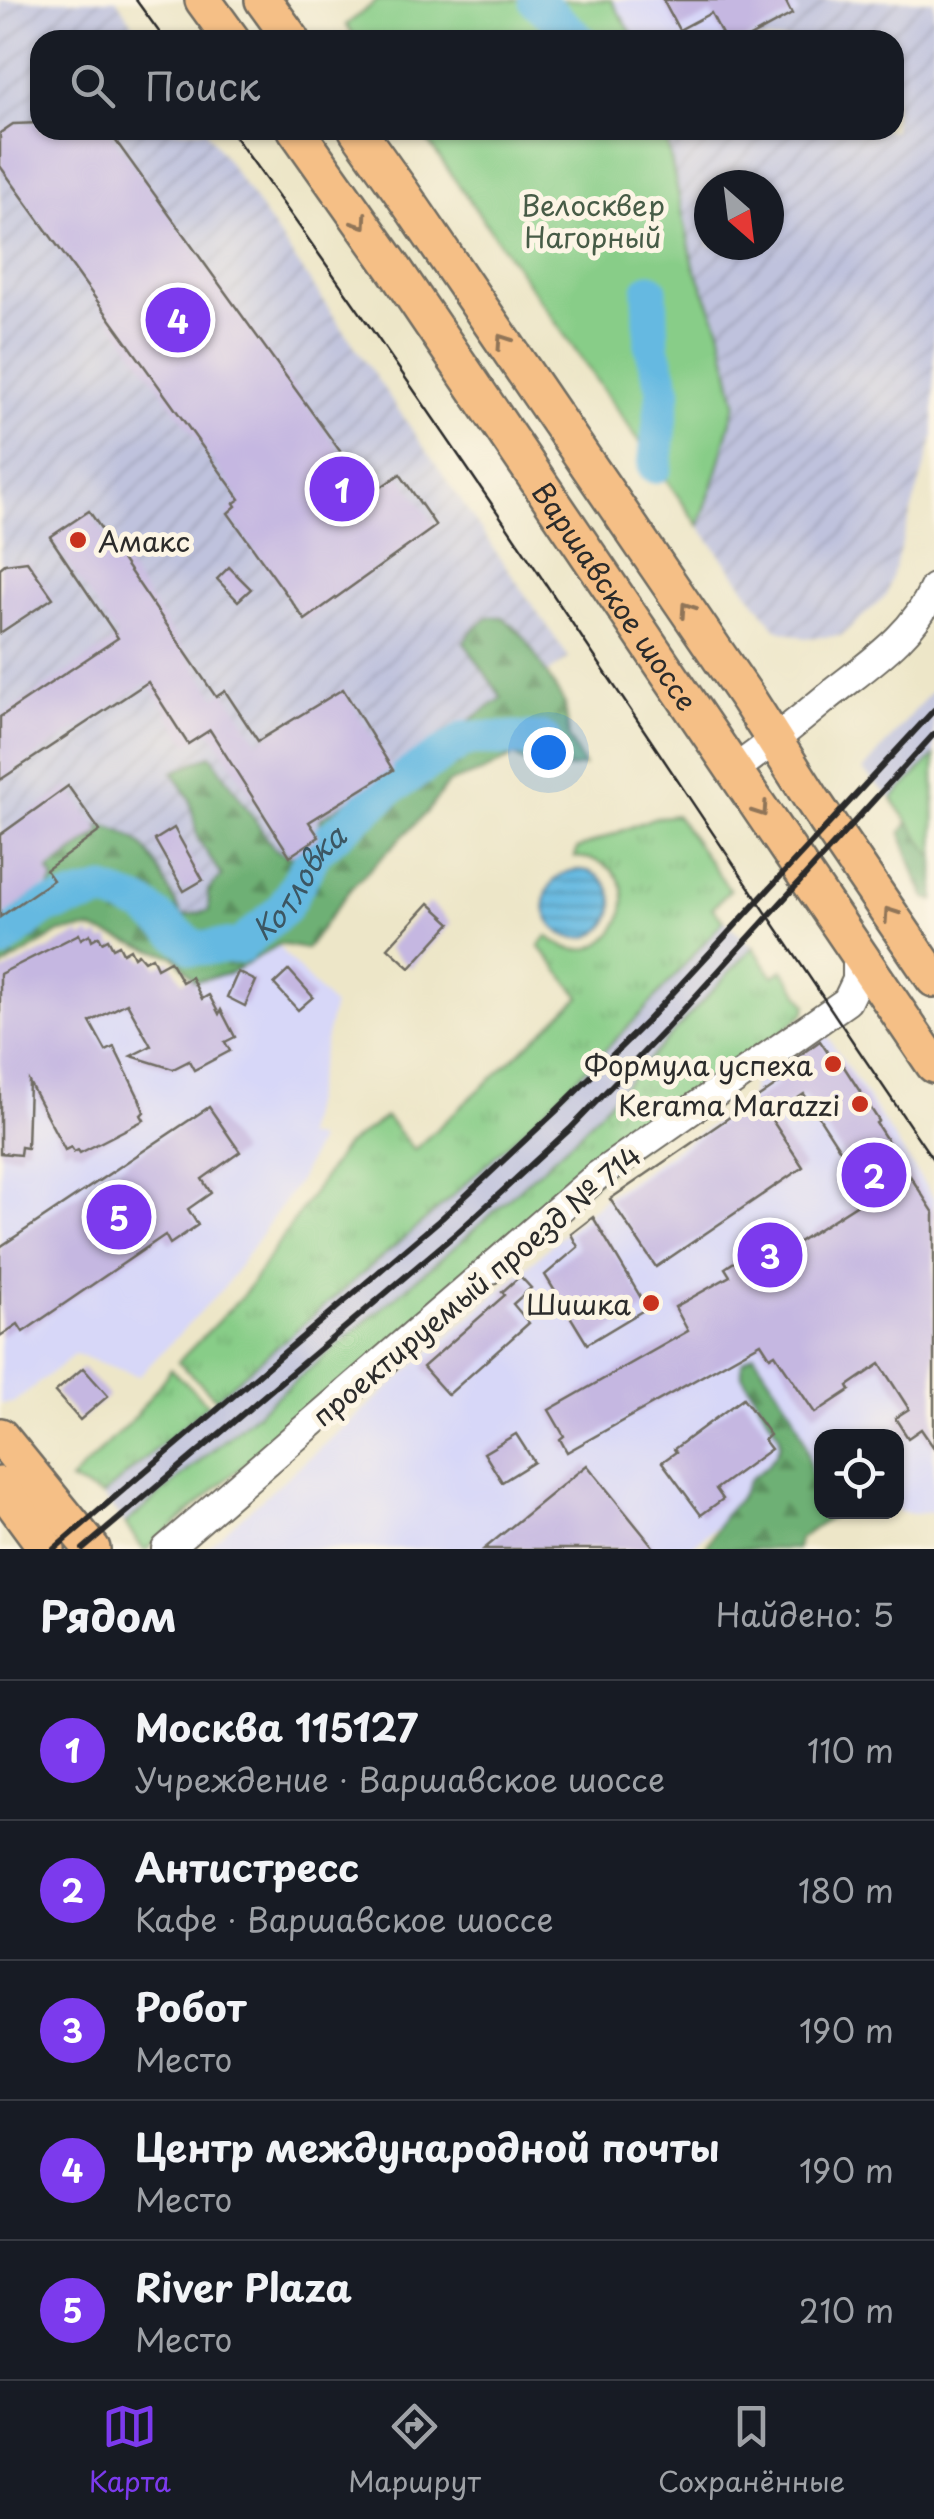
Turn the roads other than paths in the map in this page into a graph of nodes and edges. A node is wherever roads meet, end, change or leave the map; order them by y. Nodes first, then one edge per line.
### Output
1 (203, 0) edge
2 (263, 0) edge
3 (225, 30) edge
4 (285, 30) edge
5 (303, 140) edge
6 (363, 140) edge
7 (934, 588) edge
8 (923, 617) edge
9 (776, 741) junction
10 (734, 770) junction
11 (857, 950) junction
12 (934, 980) edge
13 (847, 1001) junction
14 (898, 1011) junction
15 (934, 1065) edge
16 (0, 1436) edge
17 (0, 1486) edge
18 (42, 1544) edge
19 (92, 1549) edge
20 (166, 1549) edge

1 - 3 main road
2 - 4 main road
5 -> 10 main road, Варшавское шоссе
9 -> 6 main road, Варшавское шоссе
7 - 8 street
8 - 9 street
9 - 10 street
12 -> 9 main road, Варшавское шоссе
10 -> 11 main road, Варшавское шоссе
11 - 13 street
11 - 14 main road, Варшавское шоссе
13 - 14 street
13 - 20 street, проектируемый проезд № 714
14 - 15 main road, Варшавское шоссе
16 - 19 main road
17 - 18 main road

